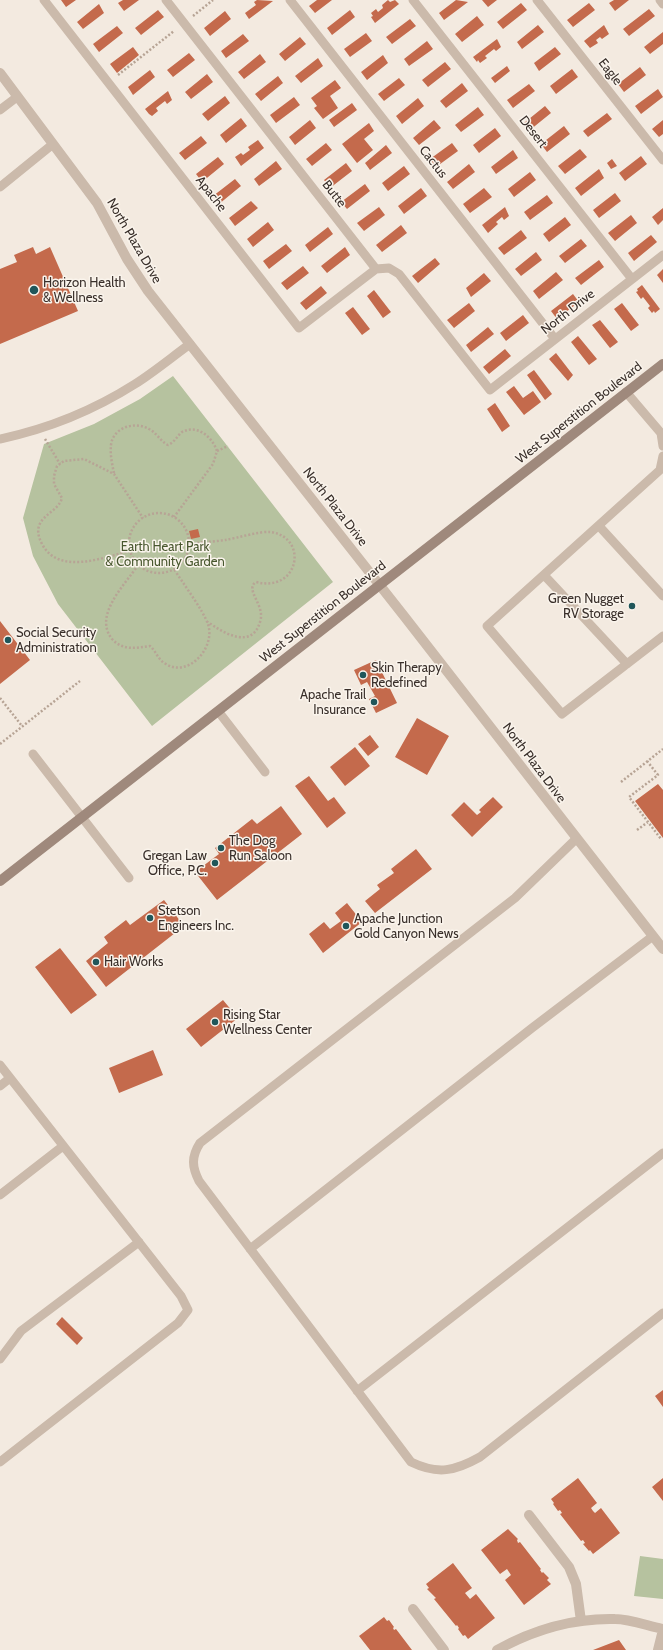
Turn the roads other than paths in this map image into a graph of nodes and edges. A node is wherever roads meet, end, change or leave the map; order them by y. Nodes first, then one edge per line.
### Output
1 (44, 0) edge
2 (166, 0) edge
3 (290, 0) edge
4 (413, 0) edge
5 (537, 0) edge
6 (660, 0) edge
7 (663, 4) edge
8 (0, 73) edge
9 (17, 97) junction
10 (0, 110) edge
11 (53, 144) junction
12 (663, 160) edge
13 (0, 187) edge
14 (663, 255) edge
15 (376, 269) junction
16 (632, 279) junction
17 (555, 339) junction
18 (190, 344) junction
19 (663, 364) edge
20 (626, 392) junction
21 (0, 439) edge
22 (663, 446) edge
23 (663, 456) edge
24 (662, 472) edge
25 (599, 526) junction
26 (544, 575) junction
27 (380, 584) junction
28 (663, 596) edge
29 (663, 636) edge
30 (627, 664) junction
31 (218, 711) junction
32 (33, 754) dead end
33 (265, 772) dead end
34 (82, 817) junction
35 (576, 839) junction
36 (129, 878) dead end
37 (0, 881) edge
38 (653, 936) junction
39 (663, 949) edge
40 (0, 1065) edge
41 (10, 1078) junction
42 (0, 1086) edge
43 (63, 1146) junction
44 (663, 1153) edge
45 (0, 1195) edge
46 (139, 1242) junction
47 (250, 1249) junction
48 (663, 1313) edge
49 (0, 1359) edge
50 (357, 1391) junction
51 (0, 1461) edge
52 (529, 1515) dead end
53 (413, 1609) dead end
54 (581, 1621) junction
55 (663, 1629) edge
56 (444, 1650) edge
57 (497, 1650) edge
58 (658, 1650) edge

1 - 15 lane, Apache
2 - 15 lane, Butte
3 - 17 lane, Cactus
4 - 16 lane, Desert
5 - 12 lane, Eagle
6 - 7 lane
8 - 9 street, North Plaza Drive
9 - 10 lane
9 - 11 street, North Plaza Drive
11 - 13 lane
11 - 18 street, North Plaza Drive
14 - 16 lane, North Drive
15 - 17 lane, North Drive
16 - 17 lane, North Drive
18 - 21 lane
18 - 27 street, North Plaza Drive
19 - 20 main road, West Superstition Boulevard
20 - 22 lane
20 - 27 main road, West Superstition Boulevard
23 - 24 lane
24 - 25 lane
25 - 26 lane
25 - 28 lane
26 - 30 lane
26 - 30 lane
27 - 31 main road, West Superstition Boulevard
27 - 35 street, North Plaza Drive
29 - 30 lane
31 - 33 lane
31 - 34 main road, West Superstition Boulevard
32 - 34 lane
34 - 36 lane
34 - 37 main road, West Superstition Boulevard
35 - 38 street, North Plaza Drive
35 - 47 lane
38 - 39 street, North Plaza Drive
38 - 47 lane
40 - 41 lane
41 - 42 lane
41 - 43 lane
43 - 45 lane
43 - 46 lane
44 - 50 lane
46 - 49 lane
46 - 51 lane
47 - 50 lane
48 - 50 lane
52 - 54 street
53 - 56 street
54 - 55 street
54 - 57 street
55 - 58 street

